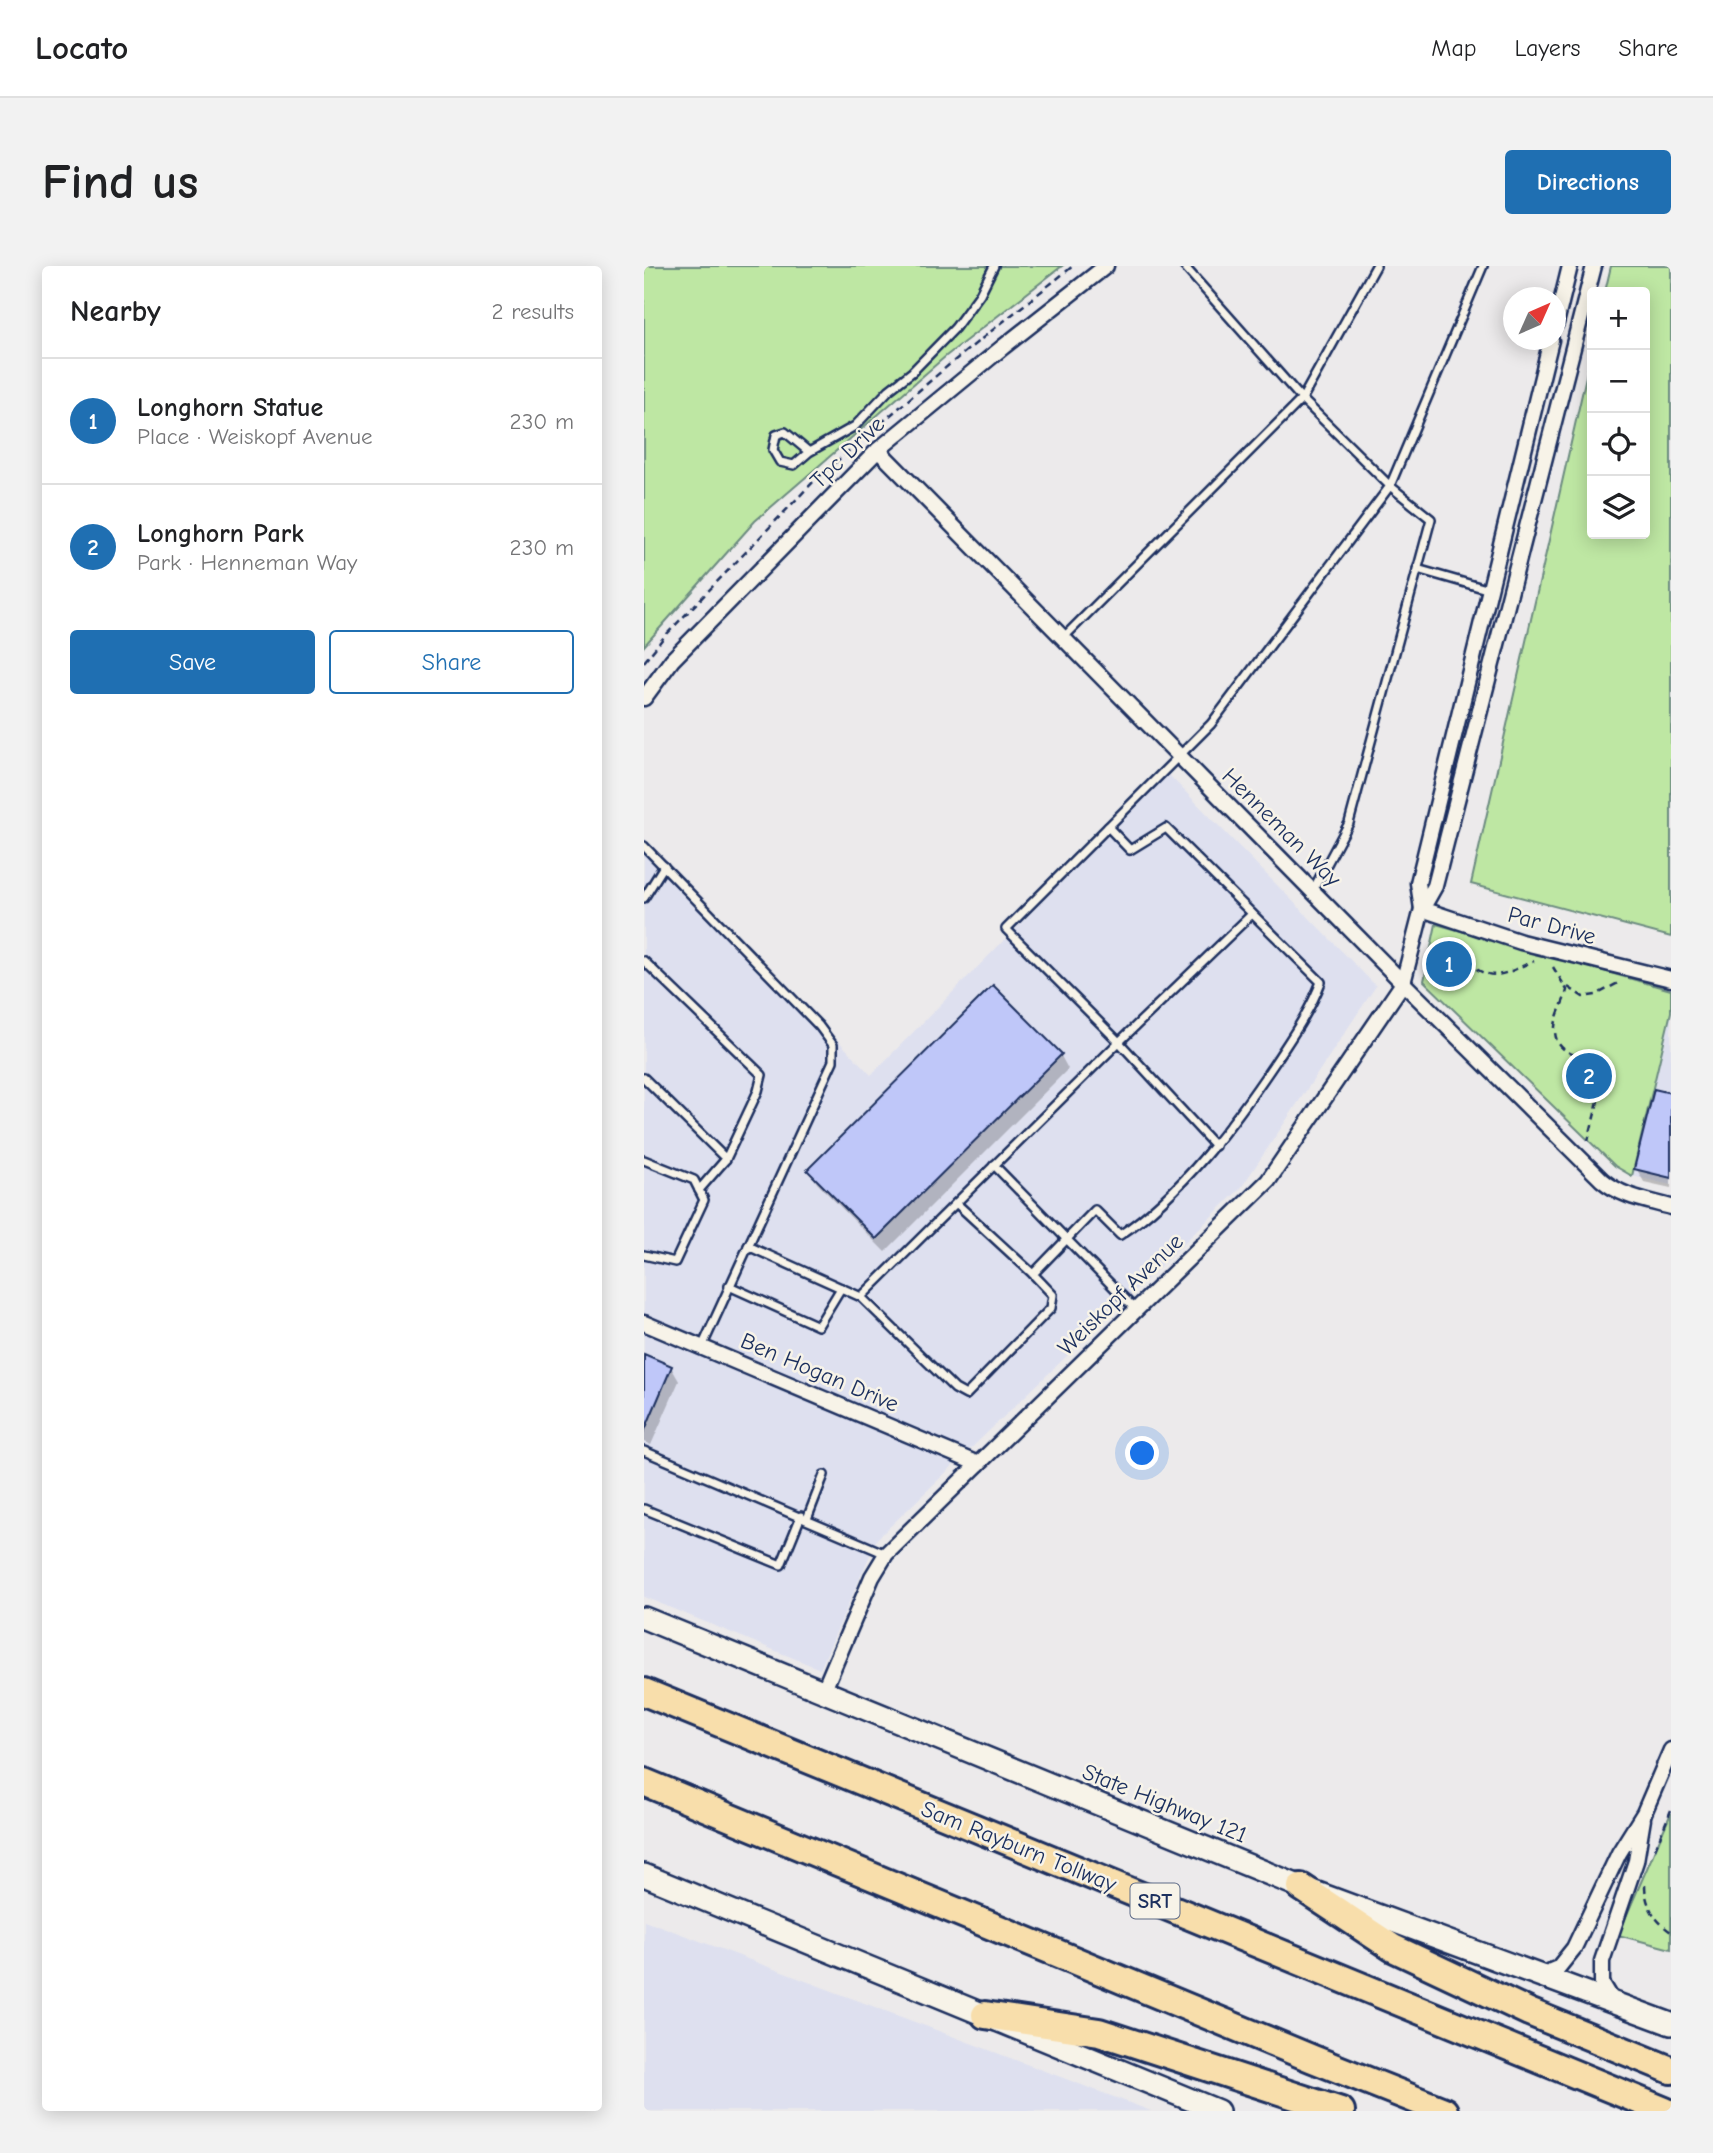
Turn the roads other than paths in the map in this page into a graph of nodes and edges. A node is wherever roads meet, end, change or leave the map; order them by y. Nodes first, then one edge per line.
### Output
1 (994, 266) edge
2 (1106, 266) edge
3 (1184, 266) edge
4 (1376, 266) edge
5 (1483, 266) edge
6 (1570, 266) edge
7 (1594, 266) edge
8 (1565, 287) edge
9 (1550, 350) edge
10 (1302, 398) junction
11 (878, 450) junction
12 (809, 452) junction
13 (1390, 486) junction
14 (1417, 569) junction
15 (1490, 590) junction
16 (1063, 638) junction
17 (644, 698) edge
18 (1179, 755) junction
19 (1108, 827) junction
20 (644, 846) edge
21 (664, 866) junction
22 (1312, 891) junction
23 (644, 898) edge
24 (1422, 909) junction
25 (1252, 914) junction
26 (644, 961) edge
27 (1671, 979) edge
28 (1404, 983) junction
29 (1119, 1042) junction
30 (644, 1078) edge
31 (1215, 1146) junction
32 (726, 1159) junction
33 (644, 1160) edge
34 (994, 1165) junction
35 (699, 1190) junction
36 (956, 1203) junction
37 (1671, 1207) edge
38 (1067, 1240) junction
39 (748, 1246) junction
40 (644, 1255) edge
41 (1033, 1274) junction
42 (729, 1286) junction
43 (841, 1288) junction
44 (860, 1297) junction
45 (1136, 1310) junction
46 (644, 1323) edge
47 (702, 1347) junction
48 (644, 1452) edge
49 (978, 1464) junction
50 (824, 1475) dead end
51 (644, 1509) edge
52 (804, 1517) junction
53 (886, 1554) junction
54 (644, 1618) edge
55 (644, 1692) edge
56 (823, 1692) junction
57 (1671, 1750) edge
58 (644, 1782) edge
59 (1644, 1813) junction
60 (644, 1875) edge
61 (1301, 1887) junction
62 (1539, 1976) junction
63 (1614, 2004) junction
64 (985, 2015) junction
65 (1671, 2024) edge
66 (1671, 2070) edge
67 (1219, 2111) edge
68 (1340, 2111) edge
69 (1444, 2111) edge
70 (1665, 2111) edge

1 - 12 lane
2 - 11 street, Tpc Drive
3 - 10 lane
4 - 10 lane
5 - 13 lane
6 - 8 street
7 - 24 street
9 - 15 street
10 - 13 lane
10 - 16 lane
11 - 16 street, Henneman Way
11 - 17 street, Tpc Drive
12 - 12 lane
13 - 14 lane
13 - 18 lane
14 - 15 lane
14 - 22 lane
15 - 24 street
16 - 18 street, Henneman Way
18 - 19 lane
18 - 22 street, Henneman Way
19 - 25 lane
19 - 29 lane
20 - 21 lane
21 - 23 lane
21 - 39 lane
22 - 28 street, Henneman Way
24 - 27 street, Par Drive
24 - 28 street, Weiskopf Avenue
25 - 29 lane
25 - 31 lane
26 - 32 lane
28 - 37 street, Henneman Way
28 - 45 street, Weiskopf Avenue
29 - 31 lane
29 - 34 lane
30 - 32 lane
31 - 38 lane
32 - 35 lane
33 - 35 lane
34 - 36 lane
34 - 38 lane
35 - 40 lane
36 - 41 lane
36 - 44 lane
38 - 41 lane
38 - 45 lane
39 - 42 lane
39 - 43 lane
41 - 44 lane
42 - 43 lane
42 - 47 lane
43 - 44 lane
45 - 49 street, Weiskopf Avenue
46 - 47 street, Ben Hogan Drive
47 - 49 street, Ben Hogan Drive
48 - 52 lane
49 - 53 street, Weiskopf Avenue
50 - 52 lane
51 - 52 lane
52 - 53 lane
53 - 56 street, Weiskopf Avenue
54 - 56 main road, State Highway 121
55 - 70 highway, Sam Rayburn Tollway / SRT
56 - 61 main road, State Highway 121
57 - 59 street
58 - 69 highway
59 - 62 street
59 - 63 street
60 - 64 main road
61 - 62 main road, State Highway 121
61 - 66 highway
62 - 63 main road, State Highway 121
63 - 65 main road, State Highway 121
64 - 67 main road
64 - 68 highway

